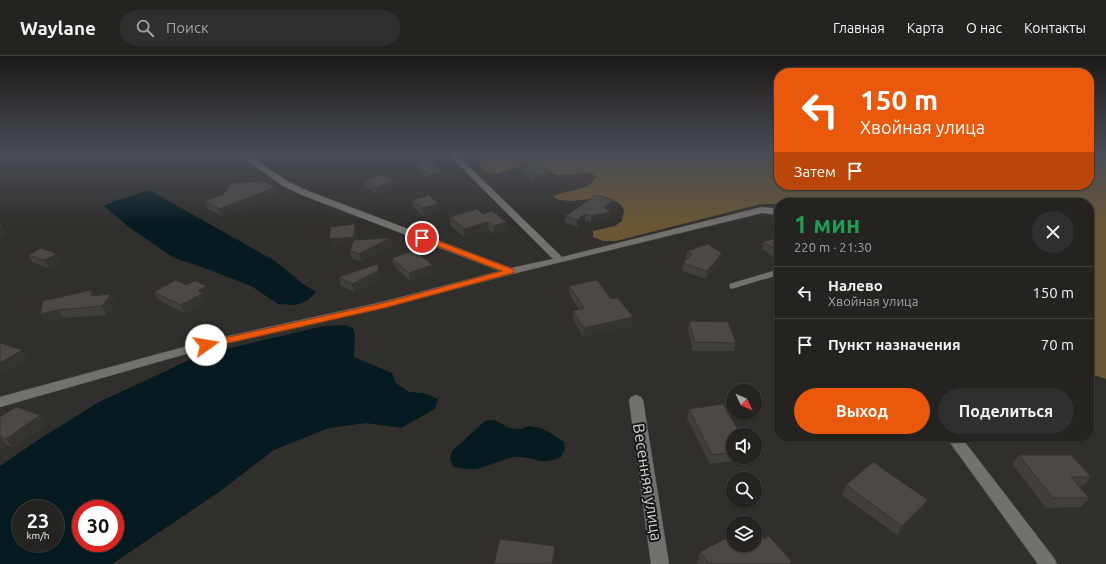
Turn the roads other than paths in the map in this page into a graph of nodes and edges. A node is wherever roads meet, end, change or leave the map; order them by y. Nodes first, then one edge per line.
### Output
1 (277, 178) edge
2 (476, 178) edge
3 (774, 211) edge
4 (560, 260) junction
5 (510, 271) junction
6 (774, 273) edge
7 (732, 286) dead end
8 (636, 400) dead end
9 (0, 402) edge
10 (957, 442) edge
11 (660, 564) edge
12 (1048, 564) edge

1 - 5 street
2 - 4 street
3 - 4 street
4 - 5 street
5 - 9 street
6 - 7 lane
8 - 11 street, Весенняя улица
10 - 12 street

